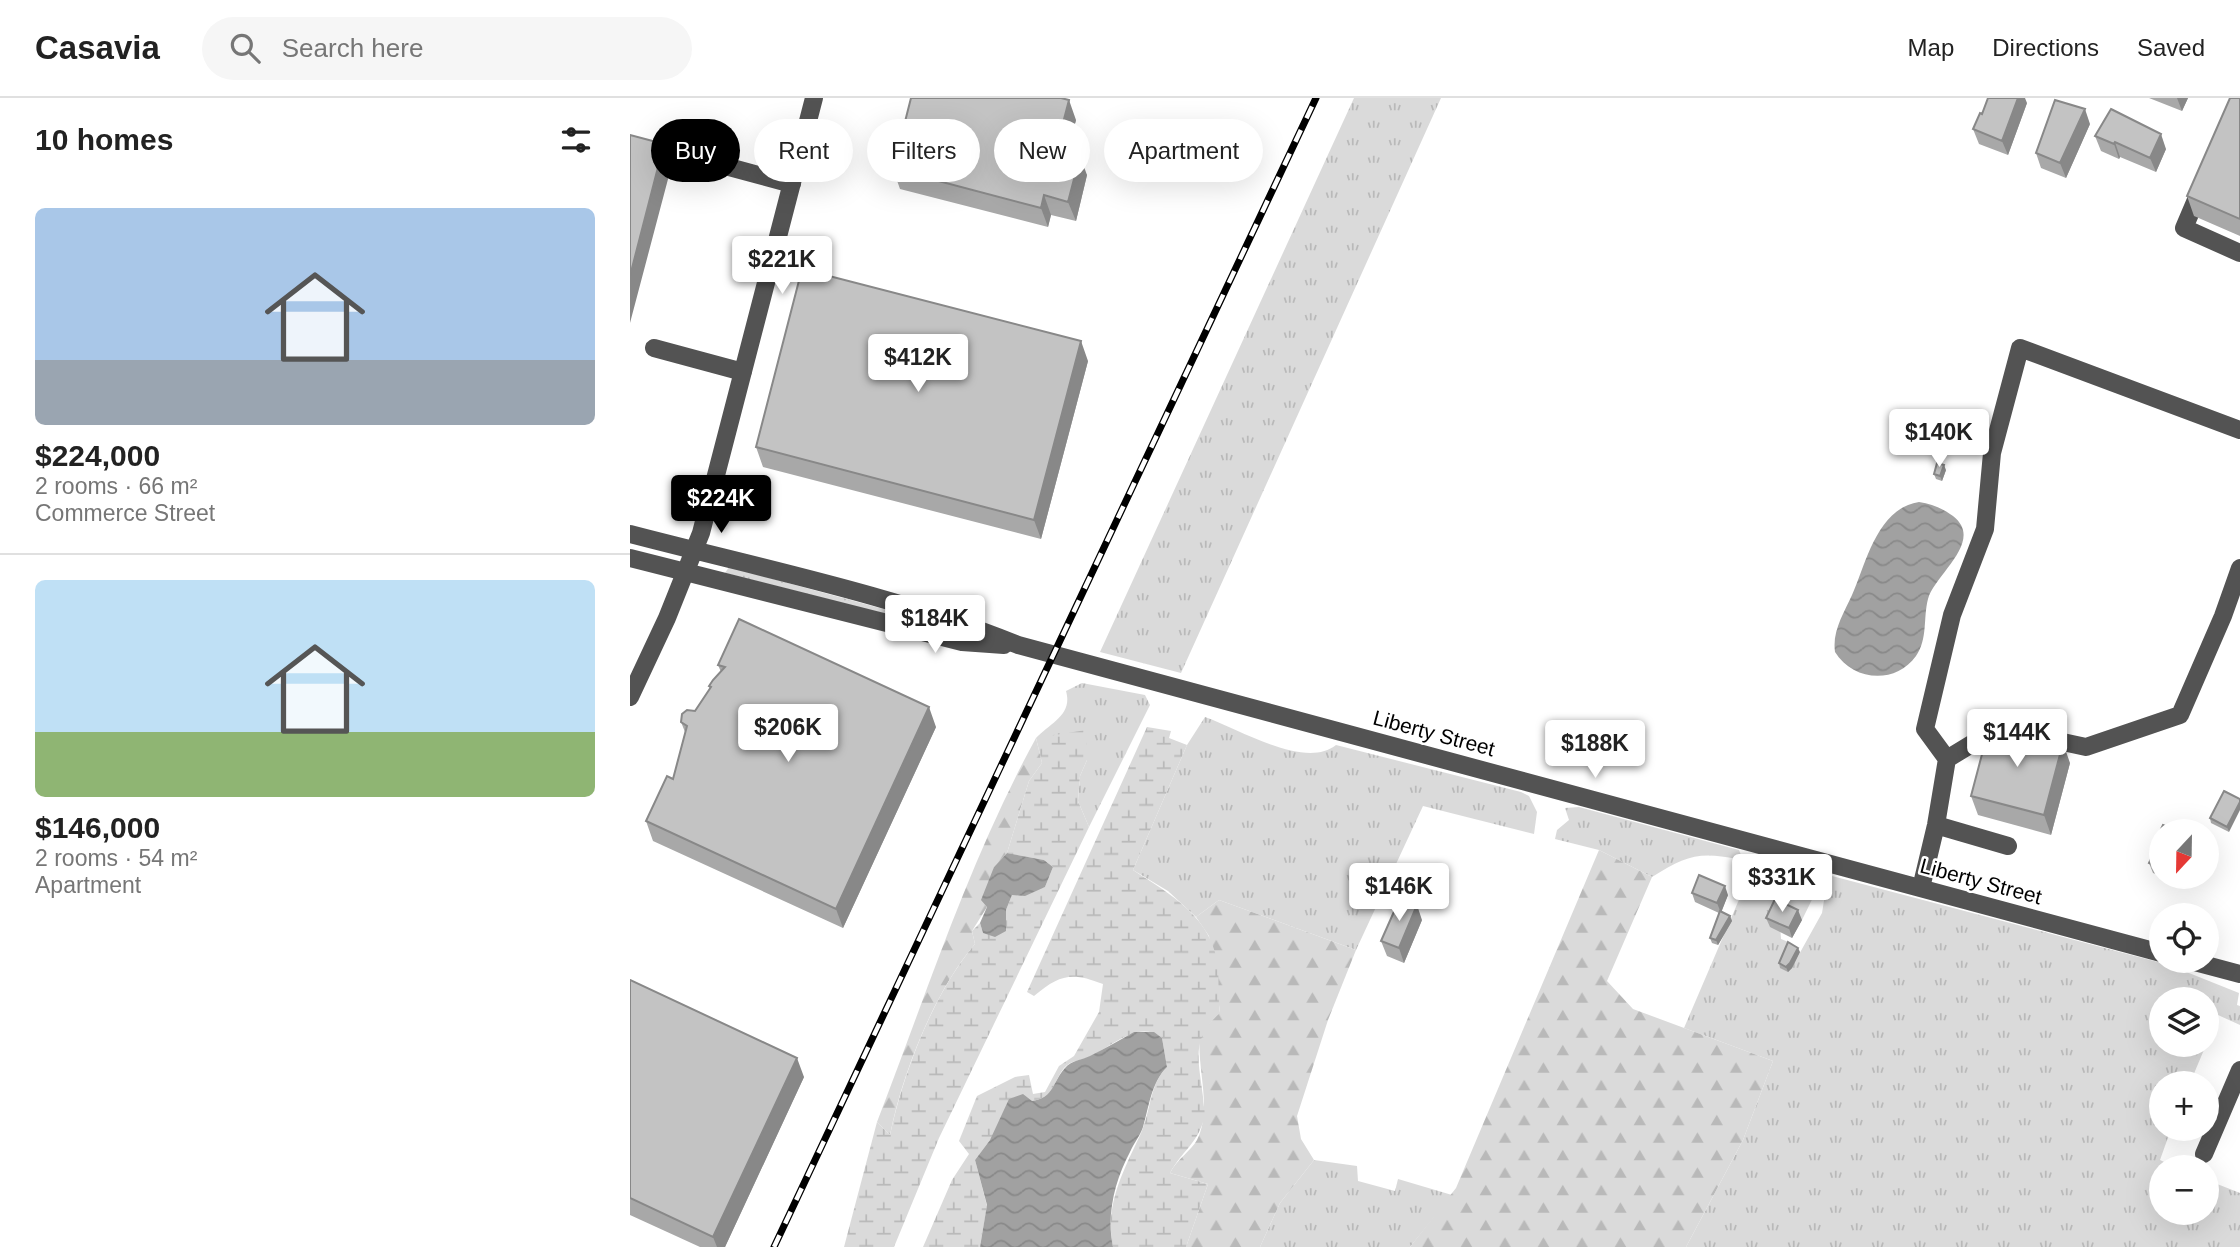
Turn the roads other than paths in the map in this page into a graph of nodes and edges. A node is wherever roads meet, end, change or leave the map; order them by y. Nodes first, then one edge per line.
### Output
1 (814, 98) edge
2 (740, 170) edge
3 (2209, 170) edge
4 (792, 184) junction
5 (2240, 253) edge
6 (654, 348) dead end
7 (743, 372) junction
8 (2240, 430) edge
9 (630, 534) edge
10 (694, 551) junction
11 (630, 558) edge
12 (2240, 568) edge
13 (685, 572) junction
14 (1018, 645) junction
15 (630, 697) edge
16 (1947, 760) junction
17 (1936, 825) junction
18 (2008, 846) dead end
19 (1921, 888) junction
20 (2149, 950) edge
21 (2219, 968) edge
22 (2240, 974) edge
23 (2239, 1073) edge
24 (2204, 1154) dead end

1 - 4 street
2 - 4 street
3 - 5 street
4 - 7 street
6 - 7 street
7 - 10 street
8 - 16 street
9 - 10 street, Liberty Street
10 - 13 street
10 - 14 street, Liberty Street
11 - 13 street, Liberty Street
12 - 16 street
13 - 14 street, Liberty Street
13 - 15 street
14 - 19 street, Liberty Street
16 - 17 street
17 - 18 street
17 - 19 street
19 - 20 street, Liberty Street
21 - 22 street
23 - 24 street

